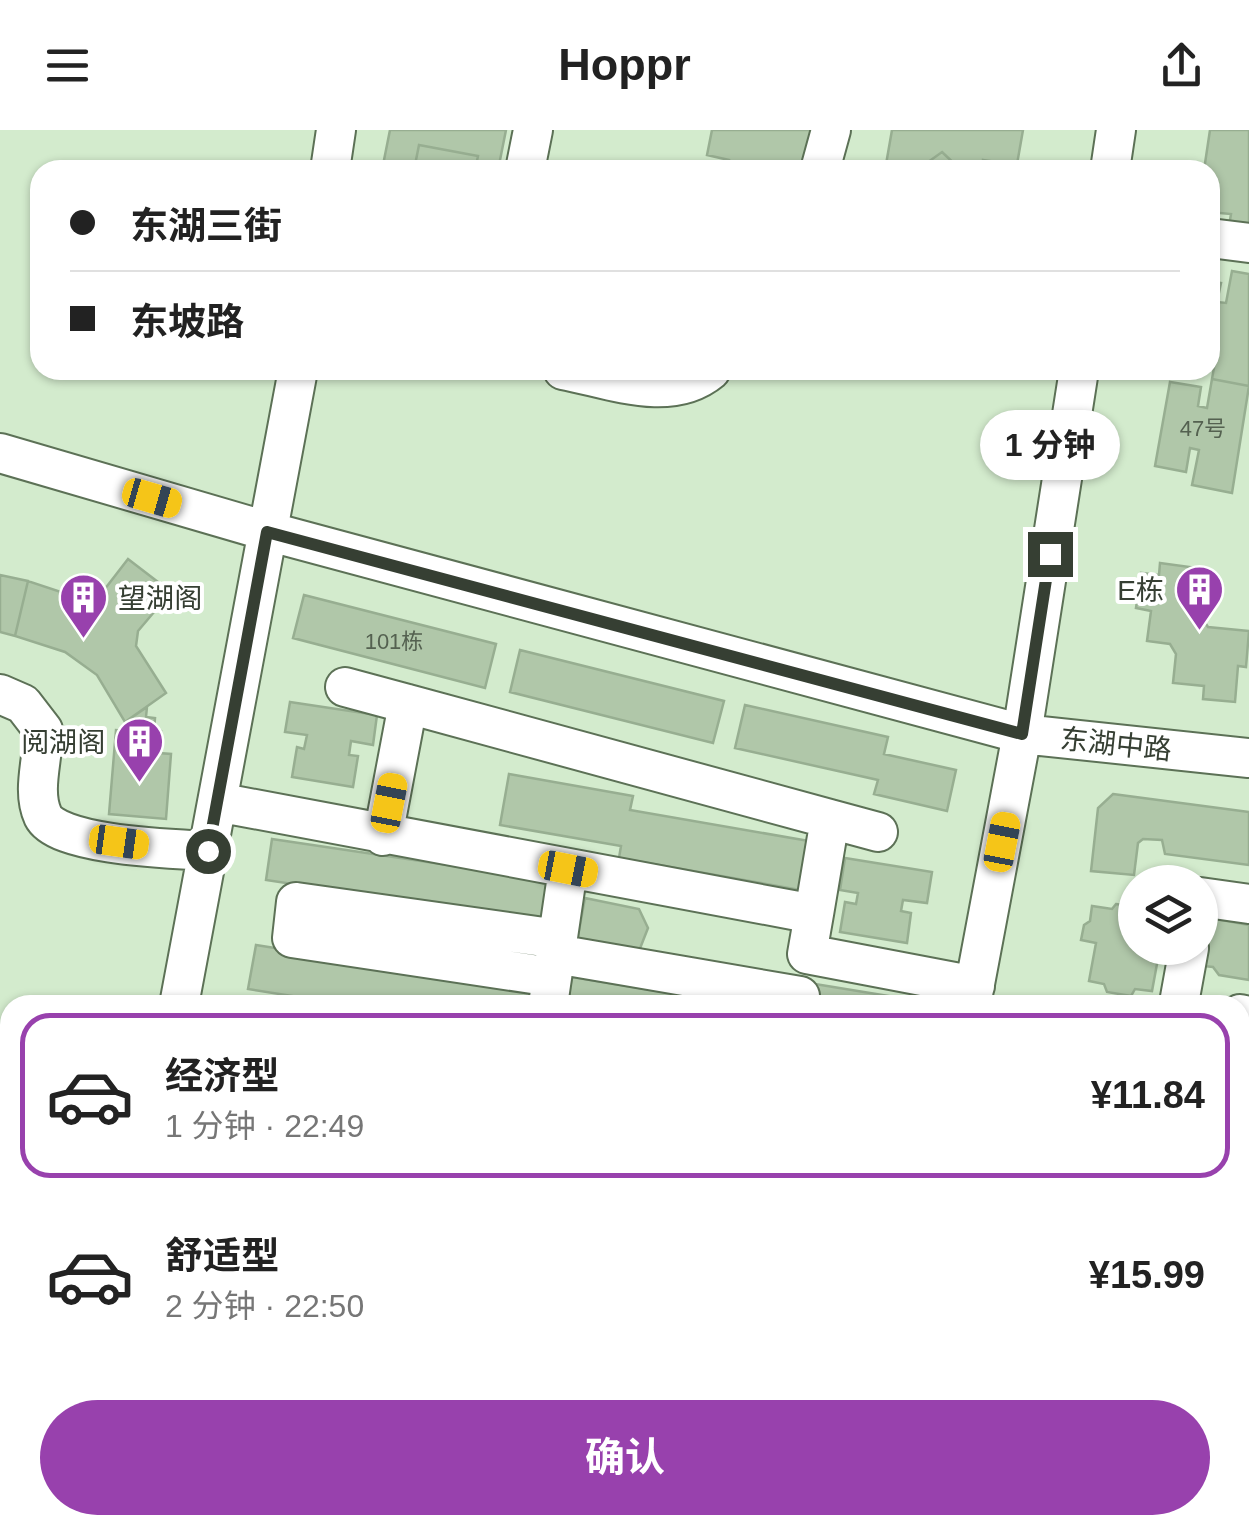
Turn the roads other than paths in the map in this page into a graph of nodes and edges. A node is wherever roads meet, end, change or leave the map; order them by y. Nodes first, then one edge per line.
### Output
1 (336, 130) edge
2 (533, 130) edge
3 (832, 130) edge
4 (1116, 130) edge
5 (332, 160) edge
6 (528, 160) edge
7 (823, 160) edge
8 (1112, 160) edge
9 (1220, 239) edge
10 (1249, 243) edge
11 (296, 380) edge
12 (618, 380) edge
13 (695, 380) edge
14 (1077, 380) edge
15 (0, 453) edge
16 (267, 532) junction
17 (344, 687) dead end
18 (0, 694) edge
19 (408, 704) junction
20 (1022, 734) junction
21 (1249, 758) edge
22 (217, 802) junction
23 (830, 819) junction
24 (878, 832) dead end
25 (382, 836) junction
26 (208, 851) junction
27 (568, 869) junction
28 (1218, 900) edge
29 (1249, 904) edge
30 (814, 914) junction
31 (807, 954) junction
32 (1187, 965) edge
33 (553, 969) edge
34 (182, 995) edge
35 (759, 995) edge
36 (800, 995) edge
37 (969, 995) edge
38 (973, 995) edge
39 (1183, 995) edge

1 - 5 street
2 - 6 street
3 - 7 street
4 - 8 street
9 - 10 street
11 - 16 street
12 - 13 street
14 - 20 street
15 - 16 street, 东湖中路
16 - 20 street, 东湖中路
16 - 22 street
17 - 19 street
18 - 26 street
19 - 23 street
19 - 25 street
20 - 21 street, 东湖中路
20 - 38 street
22 - 25 street
22 - 26 street
23 - 24 street
23 - 30 street
25 - 27 street
26 - 34 street
27 - 30 street
27 - 33 street
28 - 29 street
30 - 31 street
31 - 36 street
31 - 37 street
32 - 39 street
33 - 33 street
33 - 35 street

